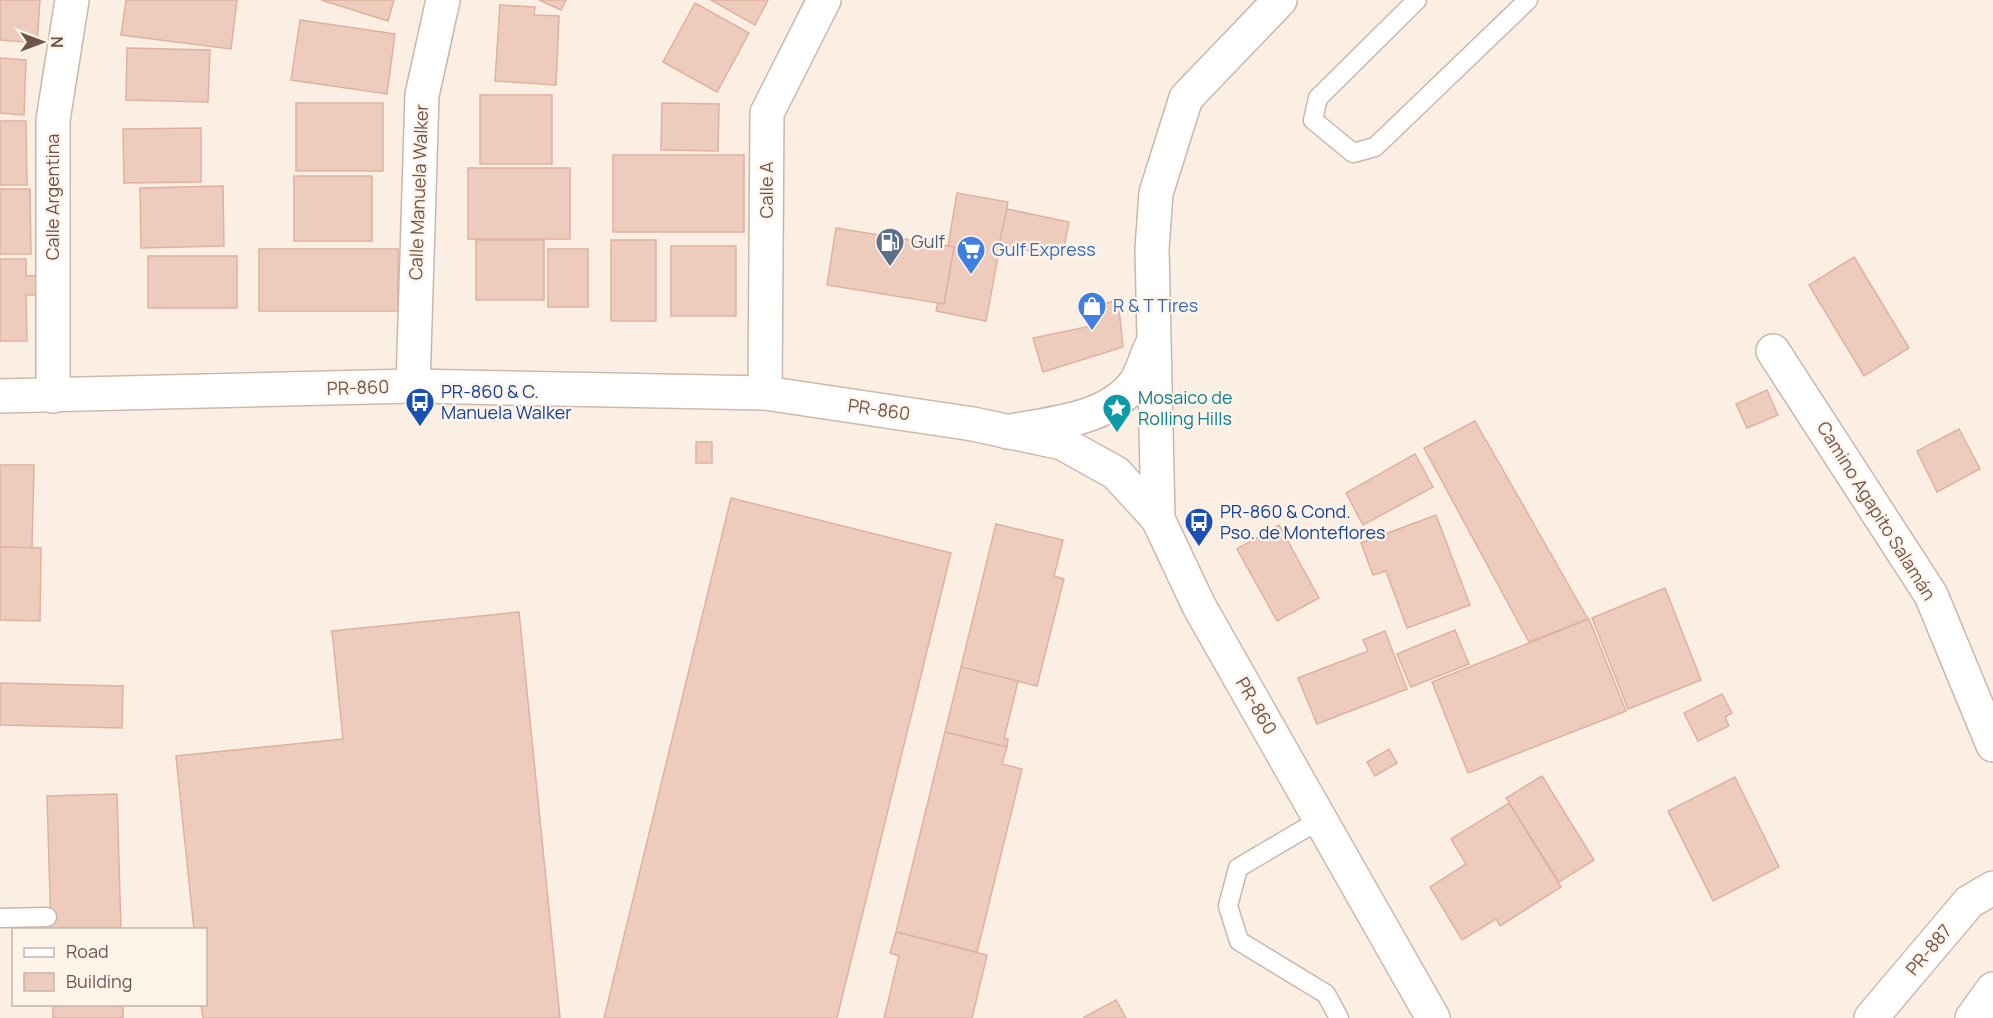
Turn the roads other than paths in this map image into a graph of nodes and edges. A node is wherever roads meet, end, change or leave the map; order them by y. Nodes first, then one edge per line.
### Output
1 (72, 0) edge
2 (443, 0) edge
3 (824, 0) edge
4 (1280, 0) edge
5 (1417, 0) edge
6 (1528, 0) edge
7 (1155, 338) junction
8 (1773, 351) dead end
9 (413, 386) junction
10 (765, 393) junction
11 (0, 396) edge
12 (53, 396) junction
13 (1007, 432) junction
14 (1158, 519) junction
15 (1993, 745) edge
16 (1321, 819) junction
17 (1993, 888) edge
18 (47, 917) dead end
19 (0, 918) edge
20 (1993, 989) edge
21 (1427, 1007) edge
22 (1339, 1018) edge
23 (1445, 1018) edge
24 (1870, 1018) edge
25 (1972, 1018) edge

1 - 12 street, Calle Argentina
2 - 9 street, Calle Manuela Walker
3 - 10 street, Calle A
4 - 7 street
5 - 6 lane
7 - 13 street
7 - 14 street
8 - 15 street, Camino Agapito Salamán
9 - 10 street, PR-860 / PR-860
9 - 12 street, PR-860 / PR-860
10 - 13 street, PR-860 / PR-860
11 - 12 street, PR-860 / PR-860
13 - 14 street, PR-860 / PR-860
14 - 16 street, PR-860 / PR-860
16 - 21 street, PR-860 / PR-860
16 - 22 lane
17 - 24 street, PR-887
18 - 19 lane
20 - 25 street
21 - 23 street, PR-860

